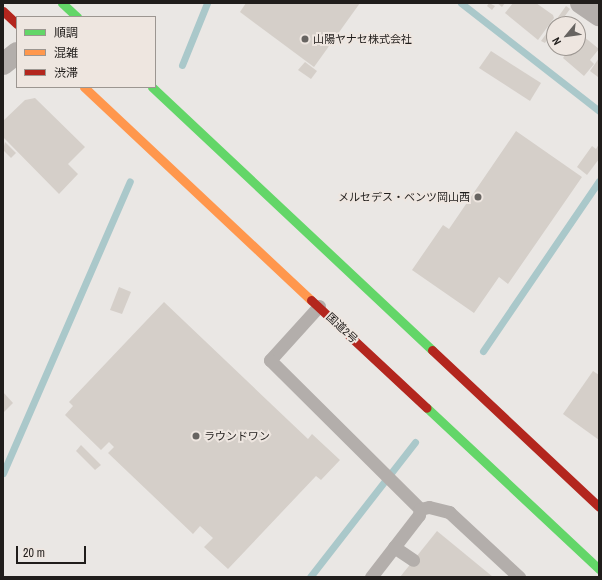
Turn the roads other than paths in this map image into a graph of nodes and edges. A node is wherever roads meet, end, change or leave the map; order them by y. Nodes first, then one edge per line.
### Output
1 (582, 3) edge
2 (3, 11) edge
3 (599, 15) edge
4 (16, 23) edge
5 (16, 54) edge
6 (3, 64) edge
7 (85, 88) edge
8 (153, 88) edge
9 (319, 306) junction
10 (599, 507) edge
11 (420, 509) junction
12 (394, 547) junction
13 (414, 560) dead end
14 (599, 569) edge
15 (371, 577) edge
16 (519, 577) edge

1 - 3 street
2 - 4 highway
5 - 6 street
7 - 9 highway, 国道2号
8 - 10 highway
9 - 11 lane
9 - 14 highway, 国道2号
11 - 12 lane
11 - 16 lane
12 - 13 lane
12 - 15 lane

